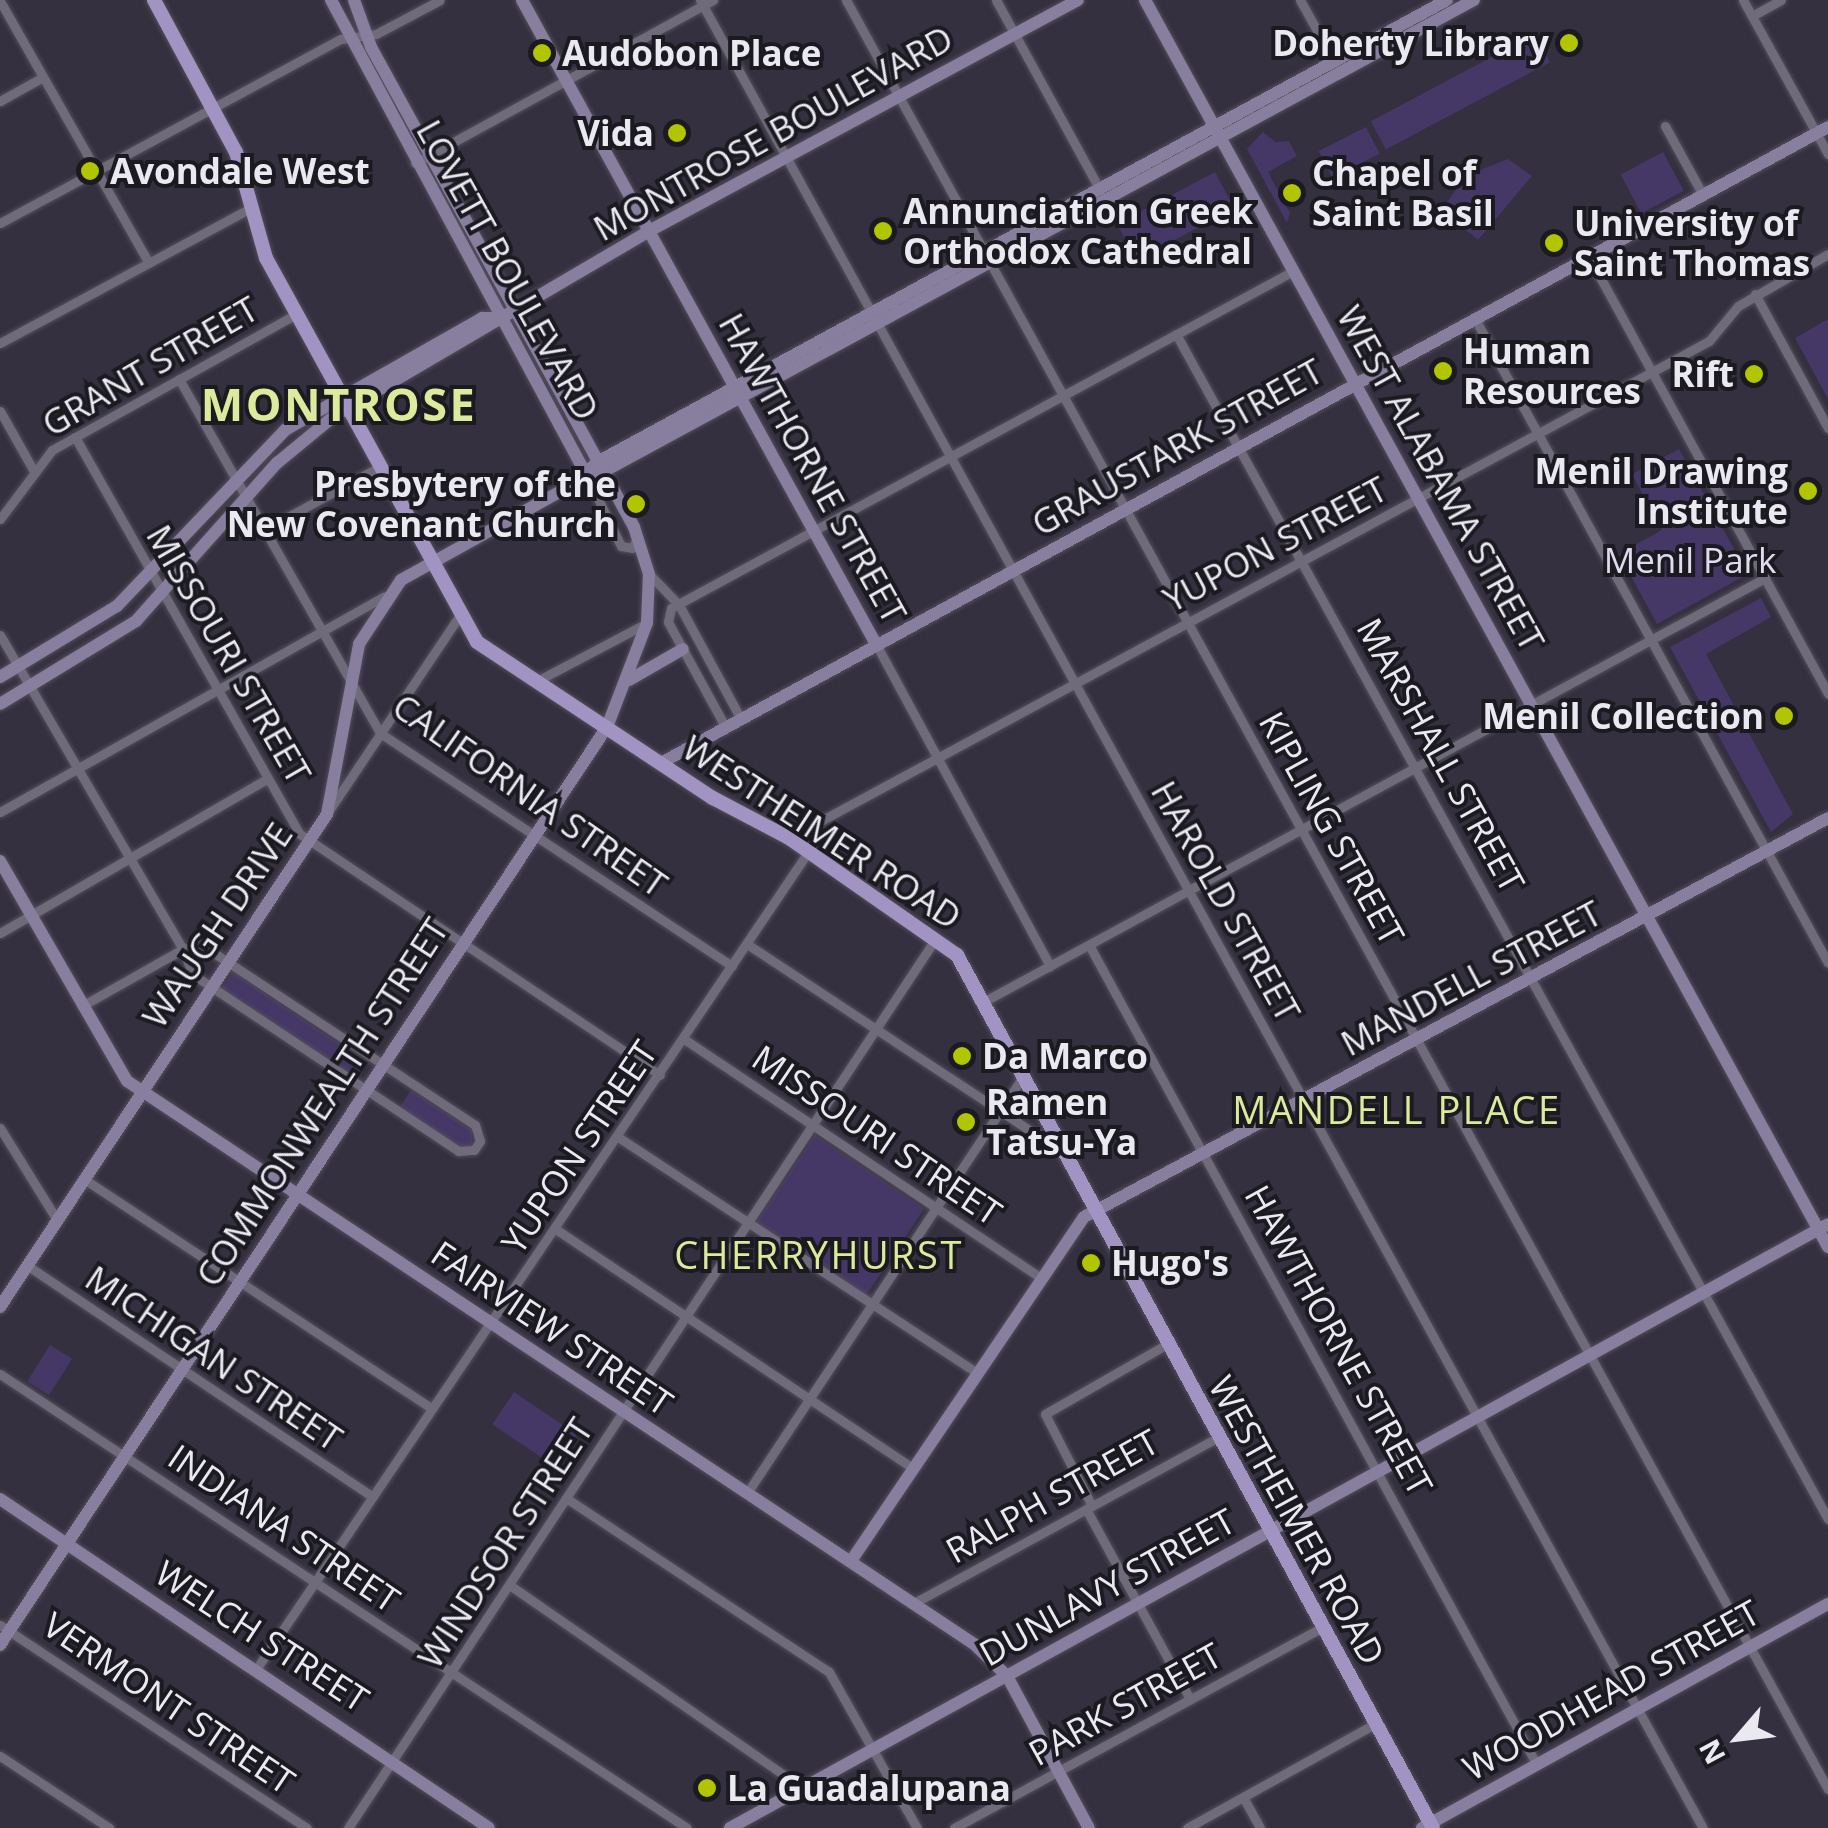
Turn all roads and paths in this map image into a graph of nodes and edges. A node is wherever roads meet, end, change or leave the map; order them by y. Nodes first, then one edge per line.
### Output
1 (154, 0) edge
2 (331, 0) edge
3 (354, 0) edge
4 (440, 0) edge
5 (522, 0) edge
6 (846, 0) edge
7 (996, 0) edge
8 (1078, 0) edge
9 (1145, 0) edge
10 (1300, 0) edge
11 (1474, 0) edge
12 (1743, 0) edge
13 (1781, 0) edge
14 (0, 1) edge
15 (705, 2) edge
16 (1450, 4) edge
17 (1752, 16) junction
18 (368, 34) junction
19 (1015, 34) junction
20 (350, 36) junction
21 (1337, 67) junction
22 (43, 77) junction
23 (566, 80) junction
24 (900, 97) junction
25 (0, 101) edge
26 (214, 108) junction
27 (1665, 126) dead end
28 (1822, 130) edge
29 (1218, 132) junction
30 (430, 154) junction
31 (1828, 154) edge
32 (787, 159) junction
33 (415, 163) junction
34 (97, 172) junction
35 (1103, 195) junction
36 (1703, 196) junction
37 (249, 209) junction
38 (0, 223) edge
39 (648, 231) junction
40 (1828, 254) edge
41 (987, 257) junction
42 (1589, 257) junction
43 (148, 263) junction
44 (1293, 271) junction
45 (1754, 294) junction
46 (515, 308) junction
47 (296, 314) junction
48 (498, 317) junction
49 (874, 319) junction
50 (1476, 319) junction
51 (1176, 334) junction
52 (0, 343) edge
53 (1652, 372) junction
54 (179, 379) junction
55 (1356, 384) junction
56 (739, 394) junction
57 (1064, 396) junction
58 (343, 402) junction
59 (0, 411) edge
60 (1828, 428) edge
61 (1537, 431) junction
62 (75, 437) junction
63 (1240, 448) junction
64 (952, 457) junction
65 (379, 467) junction
66 (602, 467) junction
67 (35, 473) junction
68 (587, 476) junction
69 (234, 478) junction
70 (1418, 498) junction
71 (246, 499) junction
72 (1126, 510) junction
73 (0, 520) edge
74 (264, 530) junction
75 (815, 531) junction
76 (638, 536) junction
77 (430, 560) junction
78 (1303, 560) junction
79 (1014, 571) junction
80 (649, 574) junction
81 (151, 575) junction
82 (1764, 578) junction
83 (162, 595) junction
84 (385, 596) junction
85 (678, 605) junction
86 (460, 615) junction
87 (1188, 622) junction
88 (646, 623) junction
89 (321, 632) junction
90 (0, 635) edge
91 (1651, 640) junction
92 (876, 646) junction
93 (683, 649) junction
94 (19, 668) junction
95 (0, 678) edge
96 (534, 682) junction
97 (628, 682) junction
98 (348, 683) junction
99 (1076, 684) junction
100 (30, 687) junction
101 (217, 690) junction
102 (1828, 694) edge
103 (0, 704) edge
104 (1531, 705) junction
105 (742, 719) junction
106 (607, 727) junction
107 (726, 728) junction
108 (380, 732) junction
109 (938, 759) junction
110 (661, 763) junction
111 (1416, 768) junction
112 (76, 770) junction
113 (267, 779) junction
114 (0, 812) edge
115 (327, 814) junction
116 (1828, 818) edge
117 (1302, 830) junction
118 (534, 837) junction
119 (789, 838) junction
120 (308, 843) junction
121 (808, 852) junction
122 (1767, 852) junction
123 (126, 860) junction
124 (0, 861) edge
125 (1189, 891) junction
126 (31, 916) junction
127 (1648, 918) junction
128 (0, 933) edge
129 (938, 936) junction
130 (747, 944) junction
131 (462, 945) junction
132 (1089, 945) junction
133 (183, 950) junction
134 (229, 963) junction
135 (1828, 963) edge
136 (732, 966) junction
137 (1050, 966) junction
138 (1532, 978) junction
139 (211, 988) junction
140 (984, 1002) junction
141 (82, 1006) junction
142 (876, 1029) junction
143 (684, 1039) junction
144 (1417, 1040) junction
145 (382, 1065) junction
146 (660, 1075) junction
147 (1024, 1076) junction
148 (365, 1090) junction
149 (142, 1092) junction
150 (1304, 1102) junction
151 (999, 1112) junction
152 (813, 1125) junction
153 (0, 1128) edge
154 (618, 1137) junction
155 (1066, 1155) junction
156 (1204, 1156) junction
157 (84, 1179) junction
158 (298, 1194) junction
159 (936, 1208) junction
160 (1097, 1213) junction
161 (57, 1220) junction
162 (748, 1222) junction
163 (1823, 1226) edge
164 (557, 1230) junction
165 (1828, 1247) edge
166 (28, 1266) junction
167 (1040, 1277) junction
168 (240, 1282) junction
169 (1704, 1292) junction
170 (872, 1304) junction
171 (0, 1307) edge
172 (686, 1316) junction
173 (491, 1324) junction
174 (1167, 1344) junction
175 (1590, 1355) junction
176 (182, 1368) junction
177 (977, 1372) junction
178 (0, 1374) edge
179 (810, 1398) junction
180 (430, 1407) junction
181 (623, 1412) junction
182 (1478, 1416) junction
183 (1216, 1438) junction
184 (126, 1456) junction
185 (914, 1468) junction
186 (1377, 1472) junction
187 (747, 1493) junction
188 (370, 1496) junction
189 (0, 1498) edge
190 (566, 1498) junction
191 (1089, 1507) junction
192 (1828, 1519) edge
193 (1268, 1532) junction
194 (67, 1543) junction
195 (851, 1561) junction
196 (314, 1582) junction
197 (511, 1586) junction
198 (914, 1603) junction
199 (1138, 1604) junction
200 (1828, 1604) edge
201 (1322, 1627) junction
202 (4, 1628) edge
203 (0, 1645) edge
204 (1750, 1647) junction
205 (257, 1668) junction
206 (454, 1673) junction
207 (1007, 1676) junction
208 (1190, 1700) junction
209 (1638, 1710) junction
210 (1375, 1724) junction
211 (874, 1749) junction
212 (0, 1756) edge
213 (393, 1759) junction
214 (1537, 1764) junction
215 (1058, 1771) junction
216 (802, 1788) junction
217 (1828, 1789) edge
218 (1243, 1797) junction
219 (1429, 1826) edge
220 (109, 1828) edge
221 (307, 1828) edge
222 (348, 1828) edge
223 (488, 1828) edge
224 (688, 1828) edge
225 (730, 1828) edge
226 (916, 1828) edge
227 (954, 1828) edge
228 (1089, 1828) edge
229 (1187, 1828) edge
230 (1260, 1828) edge
231 (1703, 1828) edge

1 - 26 main road, WESTHEIMER ROAD
2 - 20 street, LOVETT BOULEVARD
3 - 18 street, LOVETT BOULEVARD
4 - 18 street
5 - 23 street, HAWTHORNE STREET
6 - 24 street, KIPLING STREET
7 - 19 street
8 - 19 street, MONTROSE BOULEVARD
9 - 29 street, WEST ALABAMA STREET
10 - 21 street
11 - 16 street
12 - 17 street
13 - 17 street
14 - 22 street
15 - 23 street
15 - 32 street, HAROLD STREET
16 - 21 street
17 - 28 street
18 - 20 street
18 - 30 street, LOVETT BOULEVARD
19 - 24 street, MONTROSE BOULEVARD
19 - 35 street
20 - 26 street
20 - 33 street, LOVETT BOULEVARD
21 - 29 street
22 - 25 street
22 - 34 street
23 - 30 street
23 - 39 street, HAWTHORNE STREET
24 - 32 street, MONTROSE BOULEVARD
24 - 41 street, KIPLING STREET
26 - 34 street
26 - 37 main road, WESTHEIMER ROAD
27 - 36 street
28 - 31 street
28 - 36 street, GRAUSTARK STREET
29 - 35 street
29 - 44 street, WEST ALABAMA STREET
30 - 33 street
30 - 46 street, LOVETT BOULEVARD
32 - 39 street, MONTROSE BOULEVARD
32 - 49 street, HAROLD STREET
33 - 48 street, LOVETT BOULEVARD
34 - 38 street
34 - 43 street
35 - 41 street
36 - 42 street, GRAUSTARK STREET
37 - 43 street
37 - 47 main road, WESTHEIMER ROAD
39 - 46 street, MONTROSE BOULEVARD
39 - 56 street, HAWTHORNE STREET
40 - 45 street, YUPON STREET
41 - 49 street
41 - 57 street, KIPLING STREET
42 - 50 street, GRAUSTARK STREET
42 - 53 street
43 - 52 street
44 - 51 street
44 - 55 street, WEST ALABAMA STREET
45 - 53 street, YUPON STREET
45 - 60 street
46 - 48 street, MONTROSE BOULEVARD
46 - 66 street, LOVETT BOULEVARD
47 - 54 street, GRANT STREET
47 - 58 main road, WESTHEIMER ROAD
48 - 58 street, MONTROSE BOULEVARD
48 - 68 street, LOVETT BOULEVARD
49 - 56 street
49 - 64 street, HAROLD STREET
50 - 55 street, GRAUSTARK STREET
50 - 61 street
51 - 57 street
51 - 63 street, MARSHALL STREET
53 - 61 street, YUPON STREET
53 - 82 street
54 - 62 street, GRANT STREET
54 - 69 street, CALIFORNIA STREET
55 - 63 street, GRAUSTARK STREET
55 - 70 street, WEST ALABAMA STREET
56 - 66 street
56 - 75 street, HAWTHORNE STREET
57 - 64 street
57 - 72 street, KIPLING STREET
58 - 65 main road, WESTHEIMER ROAD
58 - 69 street, MONTROSE BOULEVARD
58 - 71 street, MONTROSE BOULEVARD
59 - 67 street
61 - 70 street, YUPON STREET
61 - 91 street
62 - 67 street, GRANT STREET
62 - 81 street, MISSOURI STREET
63 - 72 street, GRAUSTARK STREET
63 - 78 street, MARSHALL STREET
64 - 75 street
64 - 79 street, HAROLD STREET
65 - 74 street
65 - 77 main road, WESTHEIMER ROAD
66 - 68 street
66 - 76 street, LOVETT BOULEVARD
67 - 73 street, GRANT STREET
68 - 76 street, LOVETT BOULEVARD
68 - 77 street, WAUGH DRIVE
69 - 71 street, CALIFORNIA STREET
69 - 81 street, MONTROSE BOULEVARD
70 - 78 street, YUPON STREET
70 - 104 street, WEST ALABAMA STREET
71 - 74 street, CALIFORNIA STREET
71 - 83 street, MONTROSE BOULEVARD
72 - 79 street, GRAUSTARK STREET
72 - 87 street, KIPLING STREET
74 - 89 street, CALIFORNIA STREET
75 - 85 street
75 - 92 street, HAWTHORNE STREET
76 - 80 street, LOVETT BOULEVARD
77 - 84 street, WAUGH DRIVE
77 - 86 main road, WESTHEIMER ROAD
78 - 87 street, YUPON STREET
78 - 111 street, MARSHALL STREET
79 - 92 street, GRAUSTARK STREET
79 - 99 street, HAROLD STREET
80 - 85 street, LOVETT BOULEVARD
80 - 88 street, COMMONWEALTH STREET
81 - 83 street, MISSOURI STREET
81 - 94 street, MONTROSE BOULEVARD
82 - 91 street
82 - 102 street
83 - 100 street, MONTROSE BOULEVARD
83 - 101 street, MISSOURI STREET
84 - 89 street
84 - 98 street, WAUGH DRIVE
85 - 93 street
85 - 105 street, LOVETT BOULEVARD
86 - 96 main road, WESTHEIMER ROAD
86 - 108 street
87 - 99 street, YUPON STREET
87 - 117 street, KIPLING STREET
88 - 96 street
88 - 97 street, COMMONWEALTH STREET
89 - 98 street, CALIFORNIA STREET
89 - 101 street
90 - 94 street
91 - 104 street
91 - 122 street
92 - 105 street, GRAUSTARK STREET
92 - 109 street, HAWTHORNE STREET
93 - 97 street
93 - 107 street
94 - 95 street, MONTROSE BOULEVARD
94 - 100 street
96 - 106 main road, WESTHEIMER ROAD
97 - 106 street, COMMONWEALTH STREET
98 - 108 street, CALIFORNIA STREET
98 - 115 street, WAUGH DRIVE
99 - 109 street, YUPON STREET
99 - 125 street, HAROLD STREET
100 - 103 street, MONTROSE BOULEVARD
100 - 112 street
101 - 112 street
101 - 113 street, MISSOURI STREET
104 - 111 street
104 - 127 street, WEST ALABAMA STREET
105 - 107 street, GRAUSTARK STREET
106 - 110 main road, WESTHEIMER ROAD
106 - 118 street, COMMONWEALTH STREET
107 - 110 street, GRAUSTARK STREET
108 - 115 street
108 - 118 street, CALIFORNIA STREET
109 - 119 street, YUPON STREET
109 - 137 street, HAWTHORNE STREET
110 - 119 main road, WESTHEIMER ROAD
111 - 117 street
111 - 138 street, MARSHALL STREET
112 - 114 street
112 - 123 street
113 - 120 street, MISSOURI STREET
113 - 123 street
115 - 120 street, WAUGH DRIVE
116 - 122 street, MANDELL STREET
117 - 125 street
117 - 144 street, KIPLING STREET
118 - 131 street, COMMONWEALTH STREET
118 - 136 street, CALIFORNIA STREET
119 - 121 main road, WESTHEIMER ROAD
120 - 131 street, MISSOURI STREET
120 - 134 street, WAUGH DRIVE
121 - 129 main road, WESTHEIMER ROAD
121 - 130 street, YUPON STREET
122 - 127 street, MANDELL STREET
122 - 135 street
123 - 126 street
123 - 133 street
124 - 126 street, FAIRVIEW STREET
125 - 132 street
125 - 150 street, HAROLD STREET
126 - 128 street
126 - 141 street, FAIRVIEW STREET
127 - 138 street, MANDELL STREET
127 - 163 street, WEST ALABAMA STREET
129 - 140 main road, WESTHEIMER ROAD
129 - 142 street, WINDSOR STREET
130 - 136 street, YUPON STREET
130 - 142 street
131 - 145 street, COMMONWEALTH STREET
131 - 146 street, MISSOURI STREET
132 - 137 street
132 - 156 street, HAWTHORNE STREET
133 - 134 street
133 - 139 street
133 - 141 street
134 - 139 street, WAUGH DRIVE
134 - 145 street
136 - 143 street, YUPON STREET
137 - 140 street
138 - 144 street, MANDELL STREET
138 - 169 street, MARSHALL STREET
139 - 148 street
139 - 149 street, WAUGH DRIVE
140 - 147 main road, WESTHEIMER ROAD
141 - 149 street, FAIRVIEW STREET
142 - 151 street
142 - 152 street, WINDSOR STREET
143 - 146 street, YUPON STREET
143 - 152 street, MISSOURI STREET
144 - 150 street, MANDELL STREET
144 - 175 street, KIPLING STREET
145 - 148 street, COMMONWEALTH STREET
145 - 148 street
146 - 154 street, YUPON STREET
147 - 151 street
147 - 155 main road, WESTHEIMER ROAD
148 - 158 street, COMMONWEALTH STREET
149 - 157 street, WAUGH DRIVE
149 - 158 street, FAIRVIEW STREET
150 - 156 street, MANDELL STREET
150 - 182 street, HAROLD STREET
151 - 155 street
151 - 159 street
152 - 159 street, MISSOURI STREET
152 - 162 street, WINDSOR STREET
153 - 161 street
154 - 162 street
154 - 164 street, YUPON STREET
155 - 160 main road, WESTHEIMER ROAD
156 - 160 street, MANDELL STREET
156 - 186 street, HAWTHORNE STREET
157 - 161 street, WAUGH DRIVE
157 - 168 street
158 - 168 street, COMMONWEALTH STREET
158 - 173 street, FAIRVIEW STREET
159 - 167 street, MISSOURI STREET
159 - 170 street
160 - 167 street, MANDELL STREET
160 - 174 main road, WESTHEIMER ROAD
161 - 166 street, WAUGH DRIVE
162 - 170 street
162 - 172 street, WINDSOR STREET
163 - 165 street, WEST ALABAMA STREET
163 - 169 street, DUNLAVY STREET
164 - 172 street
164 - 173 street, YUPON STREET
166 - 171 street, WAUGH DRIVE
166 - 176 street, MICHIGAN STREET
167 - 177 street, MANDELL STREET
168 - 176 street, COMMONWEALTH STREET
168 - 180 street
169 - 175 street, DUNLAVY STREET
169 - 192 street, MARSHALL STREET
170 - 177 street
170 - 179 street
172 - 179 street
172 - 181 street, WINDSOR STREET
173 - 180 street, YUPON STREET
173 - 181 street, FAIRVIEW STREET
174 - 183 main road, WESTHEIMER ROAD
174 - 191 street
175 - 182 street, DUNLAVY STREET
175 - 204 street, KIPLING STREET
176 - 184 street, COMMONWEALTH STREET
176 - 188 street, MICHIGAN STREET
177 - 185 street, MANDELL STREET
178 - 184 street, INDIANA STREET
179 - 185 street
179 - 187 street
180 - 188 street, YUPON STREET
181 - 187 street, FAIRVIEW STREET
181 - 190 street, WINDSOR STREET
182 - 186 street, DUNLAVY STREET
182 - 209 street, HAROLD STREET
183 - 191 street, RALPH STREET
183 - 193 main road, WESTHEIMER ROAD
184 - 194 street, COMMONWEALTH STREET
184 - 196 street, INDIANA STREET
185 - 195 street, MANDELL STREET
186 - 193 street, DUNLAVY STREET
186 - 214 street, HAWTHORNE STREET
187 - 195 street, FAIRVIEW STREET
188 - 196 street, YUPON STREET
189 - 194 street, WELCH STREET
190 - 197 street, WINDSOR STREET
190 - 211 street
191 - 198 street, RALPH STREET
191 - 199 street
193 - 199 street, DUNLAVY STREET
193 - 201 main road, WESTHEIMER ROAD
194 - 202 street, COMMONWEALTH STREET
194 - 205 street, WELCH STREET
195 - 198 street, FAIRVIEW STREET
196 - 205 street, YUPON STREET
196 - 206 street, INDIANA STREET
197 - 206 street, WINDSOR STREET
197 - 216 street
198 - 207 street, FAIRVIEW STREET
199 - 207 street, DUNLAVY STREET
199 - 208 street
200 - 204 street, WOODHEAD STREET
201 - 208 street, PARK STREET
201 - 210 main road, WESTHEIMER ROAD
202 - 203 street, COMMONWEALTH STREET
202 - 221 street, VERMONT STREET
204 - 209 street, WOODHEAD STREET
204 - 217 street, KIPLING STREET
205 - 213 street, WELCH STREET
206 - 213 street, WINDSOR STREET
206 - 224 street, INDIANA STREET
207 - 211 street, DUNLAVY STREET
207 - 215 street, FAIRVIEW STREET
208 - 215 street, PARK STREET
209 - 214 street, WOODHEAD STREET
209 - 231 street, HAROLD STREET
210 - 218 street
210 - 219 main road, WESTHEIMER ROAD
211 - 216 street, DUNLAVY STREET
211 - 226 street
212 - 220 street
213 - 222 street, WINDSOR STREET
213 - 223 street, WELCH STREET
214 - 219 street, WOODHEAD STREET
215 - 227 street, PARK STREET
215 - 228 street, FAIRVIEW STREET
216 - 225 street, DUNLAVY STREET
218 - 229 street
218 - 230 street

